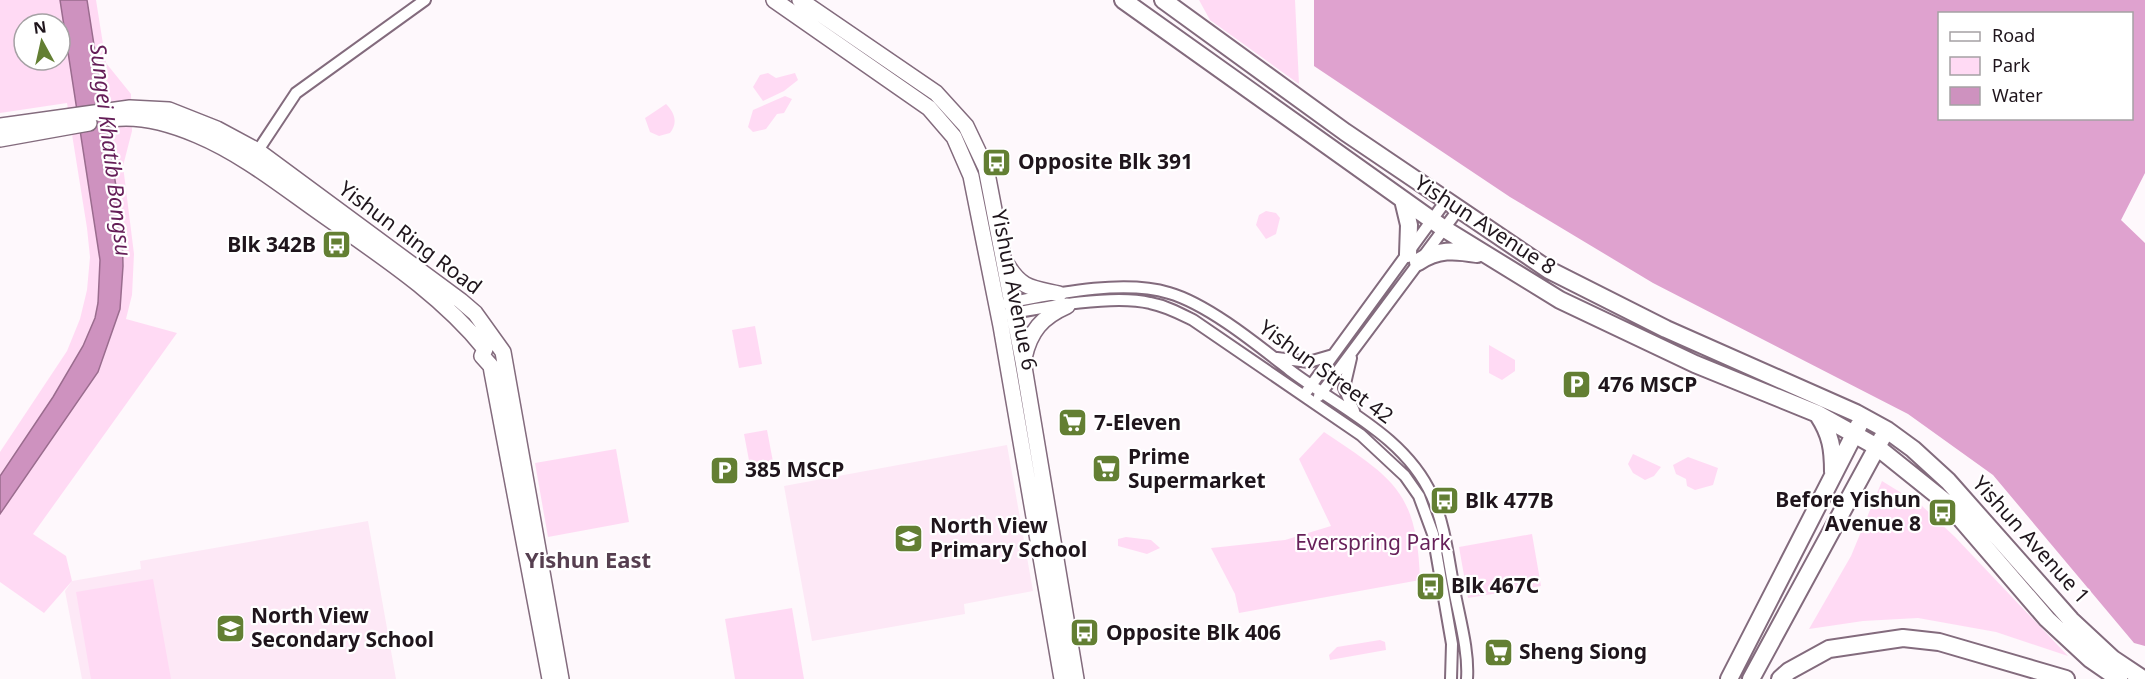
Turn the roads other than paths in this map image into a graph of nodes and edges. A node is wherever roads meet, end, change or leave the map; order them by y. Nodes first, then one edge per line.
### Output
1 (425, 0) edge
2 (774, 0) edge
3 (800, 0) edge
4 (1123, 0) edge
5 (1163, 0) edge
6 (73, 120) junction
7 (0, 126) edge
8 (0, 139) edge
9 (254, 157) junction
10 (1403, 200) junction
11 (1451, 206) junction
12 (1437, 224) junction
13 (1002, 255) junction
14 (1487, 256) junction
15 (1413, 258) junction
16 (1063, 300) junction
17 (1005, 309) junction
18 (1353, 351) junction
19 (1334, 355) junction
20 (1274, 358) junction
21 (1023, 361) junction
22 (1311, 385) junction
23 (1322, 392) junction
24 (1303, 396) junction
25 (1313, 404) junction
26 (1818, 414) junction
27 (1357, 416) junction
28 (1865, 417) junction
29 (1887, 430) junction
30 (1854, 432) junction
31 (1877, 447) junction
32 (1833, 479) junction
33 (2053, 614) junction
34 (555, 676) edge
35 (1062, 679) edge
36 (1076, 679) edge
37 (1451, 679) edge
38 (1467, 679) edge
39 (1729, 679) edge
40 (1751, 679) edge
41 (1780, 679) edge
42 (2066, 679) edge
43 (2119, 679) edge
44 (2143, 679) edge

1 - 9 street
2 - 17 main road, Yishun Avenue 6
3 - 13 main road, Yishun Avenue 6
4 - 10 main road, Yishun Avenue 8
5 - 11 main road, Yishun Avenue 8
6 - 7 main road, Yishun Ring Road
6 - 8 main road, Yishun Ring Road
6 - 9 main road, Yishun Ring Road
9 - 34 main road, Yishun Ring Road
10 - 12 main road, Yishun Avenue 8
10 - 15 main road
11 - 12 street
11 - 28 main road, Yishun Avenue 8
12 - 14 main road, Yishun Avenue 8
12 - 15 street
13 - 16 main road
13 - 17 main road, Yishun Avenue 6
14 - 15 main road
14 - 26 main road, Yishun Avenue 8
15 - 18 street
15 - 19 street
16 - 17 street, Yishun Street 42
16 - 20 street, Yishun Street 42
16 - 21 main road
16 - 24 street, Yishun Street 42
17 - 21 main road, Yishun Avenue 6
17 - 35 main road, Yishun Avenue 6
18 - 23 street
18 - 27 street
19 - 20 street
19 - 22 street
20 - 22 street, Yishun Street 42
21 - 36 main road, Yishun Avenue 6
22 - 23 street, Yishun Street 42
22 - 24 street
23 - 25 street
23 - 27 street, Yishun Street 42
24 - 25 street, Yishun Street 42
25 - 37 street, Yishun Street 42
26 - 30 main road, Yishun Avenue 8
26 - 32 main road
27 - 38 street, Yishun Street 42
28 - 29 main road, Yishun Avenue 1
28 - 30 main road
29 - 31 main road
29 - 33 main road, Yishun Avenue 1
30 - 31 main road, Yishun Avenue 1
30 - 32 main road
31 - 33 main road, Yishun Avenue 1
31 - 40 main road
32 - 39 main road
33 - 43 main road, Yishun Avenue 1
33 - 44 main road, Yishun Avenue 1
41 - 42 main road

